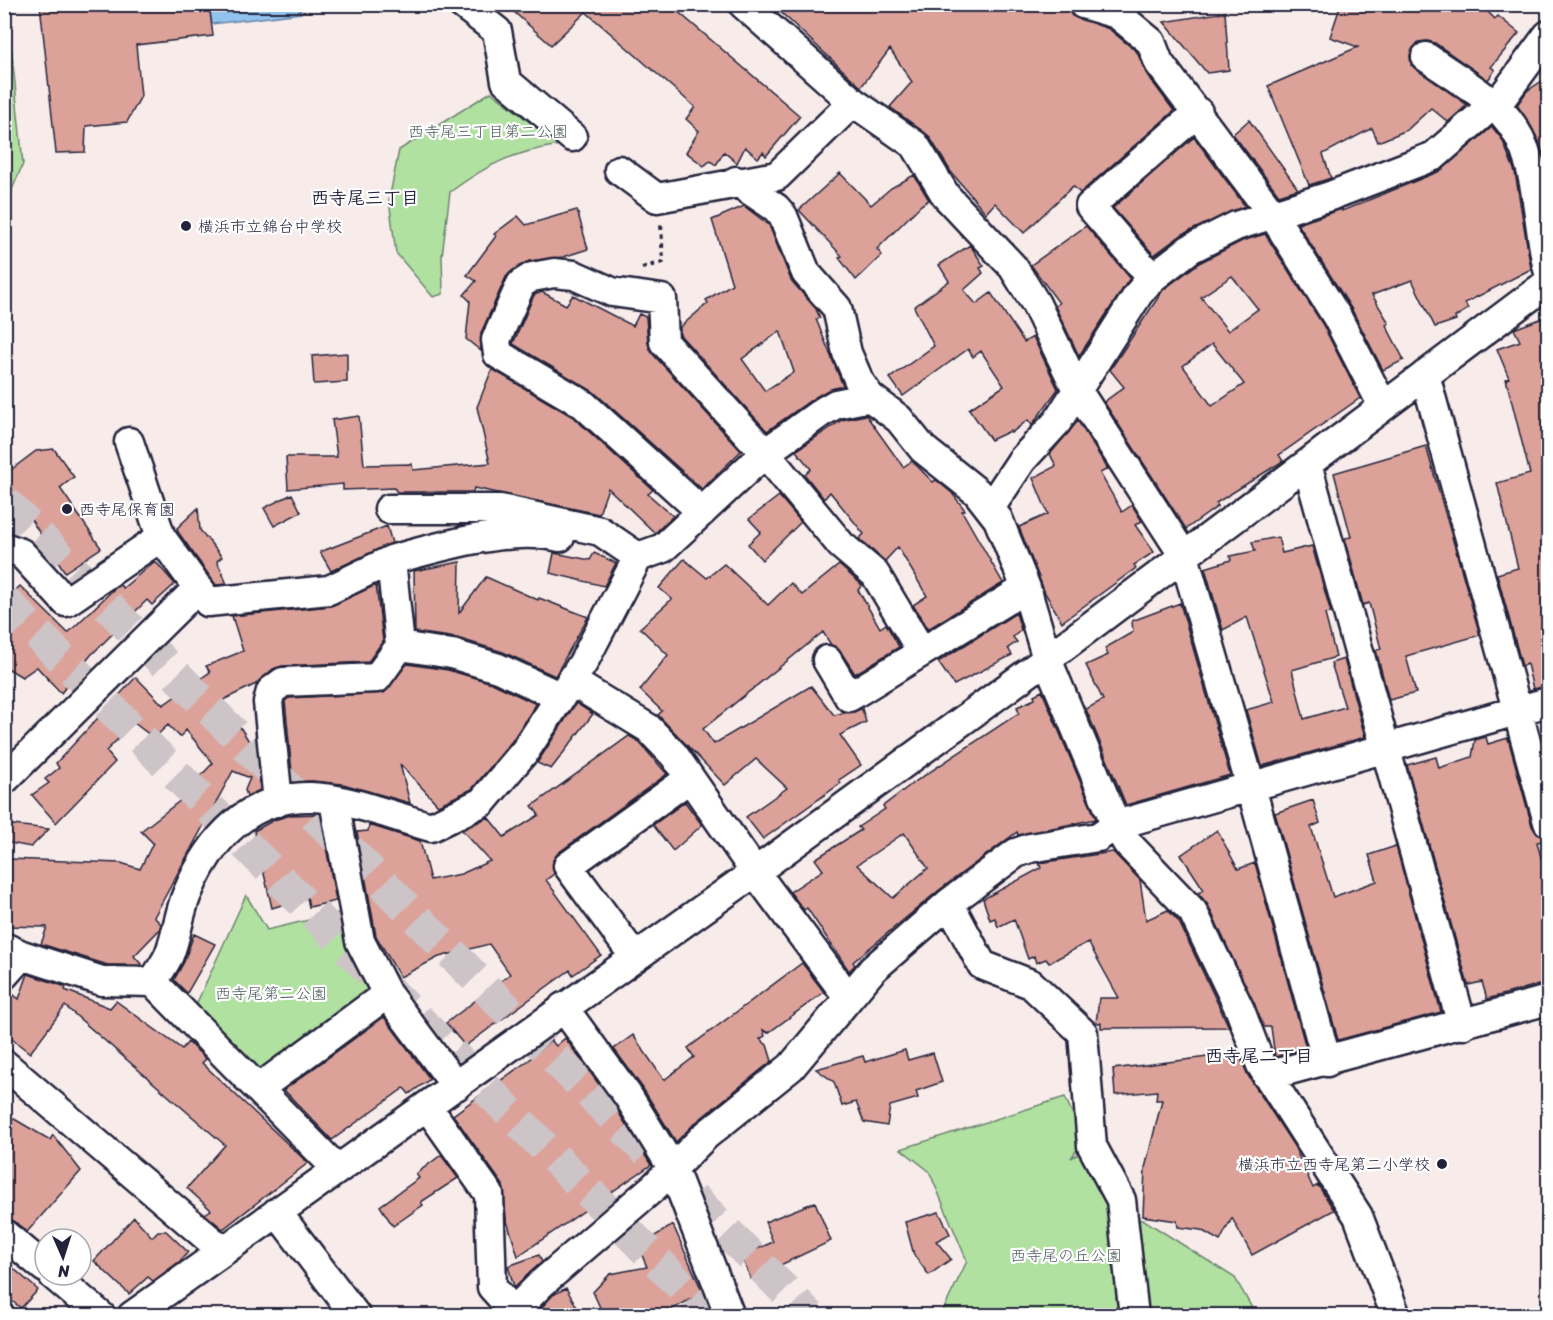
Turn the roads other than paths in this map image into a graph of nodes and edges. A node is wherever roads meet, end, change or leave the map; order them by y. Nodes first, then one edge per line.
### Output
1 (462, 4) edge
2 (743, 4) edge
3 (1083, 4) edge
4 (1548, 35) edge
5 (1426, 57) dead end
6 (853, 102) junction
7 (1493, 104) junction
8 (1198, 112) junction
9 (572, 137) dead end
10 (619, 170) dead end
11 (736, 182) junction
12 (1273, 215) junction
13 (1152, 278) junction
14 (1548, 284) edge
15 (1425, 375) junction
16 (1077, 390) junction
17 (870, 397) junction
18 (1383, 406) junction
19 (129, 442) dead end
20 (765, 453) junction
21 (1307, 464) junction
22 (990, 508) junction
23 (389, 509) dead end
24 (702, 512) junction
25 (161, 537) junction
26 (4, 546) edge
27 (1184, 556) junction
28 (391, 560) junction
29 (636, 561) junction
30 (198, 588) junction
31 (1026, 588) junction
32 (400, 646) junction
33 (922, 652) junction
34 (1047, 659) junction
35 (827, 660) dead end
36 (566, 689) junction
37 (1548, 702) edge
38 (1518, 711) junction
39 (1385, 749) junction
40 (690, 778) junction
41 (4, 780) edge
42 (1251, 787) junction
43 (334, 801) junction
44 (278, 802) junction
45 (1548, 822) edge
46 (1116, 825) junction
47 (755, 872) junction
48 (949, 903) junction
49 (634, 956) junction
50 (10, 959) edge
51 (153, 982) junction
52 (387, 994) junction
53 (848, 997) junction
54 (1548, 1000) edge
55 (563, 1007) junction
56 (1462, 1025) junction
57 (1327, 1062) junction
58 (4, 1064) edge
59 (1267, 1076) junction
60 (456, 1086) junction
61 (258, 1089) junction
62 (428, 1106) junction
63 (337, 1169) junction
64 (673, 1169) junction
65 (277, 1212) junction
66 (4, 1234) edge
67 (222, 1250) junction
68 (33, 1258) edge
69 (67, 1287) edge
70 (142, 1313) edge
71 (514, 1314) edge
72 (101, 1316) edge
73 (356, 1316) edge
74 (729, 1316) edge
75 (1134, 1316) edge
76 (1396, 1316) edge

1 - 9 street
2 - 6 street
3 - 8 street
4 - 7 street
5 - 7 street
6 - 11 street
6 - 16 street
7 - 12 street
7 - 14 street
8 - 12 street
8 - 13 street
10 - 11 street
11 - 17 street
12 - 13 street
12 - 18 street
13 - 16 street
14 - 15 street
15 - 18 street
15 - 38 street
16 - 22 street
16 - 27 street
17 - 20 street
17 - 22 street
18 - 21 street
19 - 25 street
20 - 24 street
20 - 24 street
20 - 33 street
21 - 27 street
21 - 39 street
22 - 31 street
23 - 29 street
24 - 29 street
25 - 26 street
25 - 30 street
27 - 34 street
27 - 42 street
28 - 29 street
28 - 30 street
28 - 32 street
29 - 36 street
30 - 41 street
31 - 33 street
31 - 34 street
32 - 36 street
32 - 44 street
33 - 35 street
34 - 46 street
34 - 47 street
36 - 40 street
36 - 43 street
37 - 38 street
38 - 39 street
38 - 45 street
39 - 42 street
39 - 56 street
40 - 47 street
40 - 49 street
42 - 46 street
42 - 57 street
43 - 44 street
43 - 52 street
44 - 51 street
46 - 48 street
46 - 59 street
47 - 49 street
47 - 53 street
48 - 53 street
48 - 75 street
49 - 55 street
50 - 51 street
51 - 61 street
52 - 60 street
52 - 61 street
53 - 64 street
54 - 56 street
55 - 60 street
55 - 64 street
56 - 57 street
57 - 59 street
58 - 67 street
59 - 76 street
60 - 62 street
61 - 63 street
62 - 63 street
62 - 71 street
63 - 65 street
64 - 71 street
64 - 74 street
65 - 67 street
65 - 73 street
66 - 68 street
67 - 70 street
69 - 72 street

